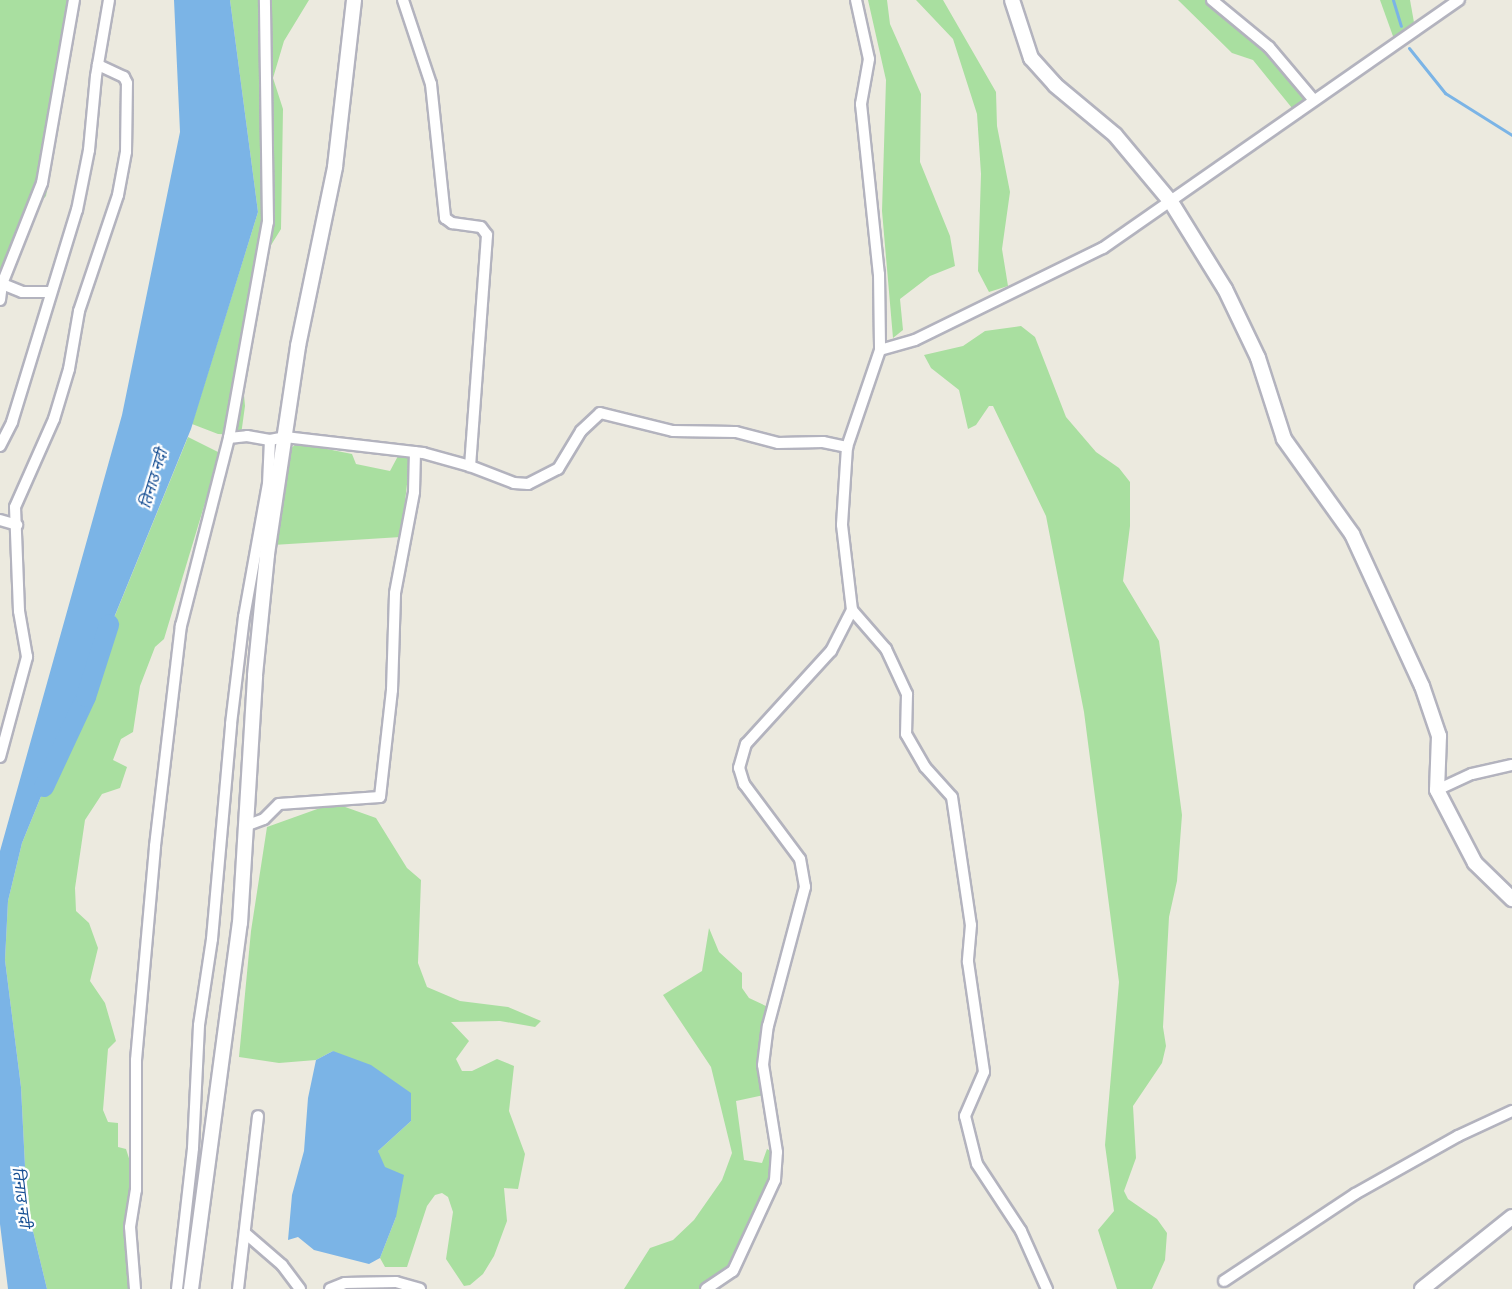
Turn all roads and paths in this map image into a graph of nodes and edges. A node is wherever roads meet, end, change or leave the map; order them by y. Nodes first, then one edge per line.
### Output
1 (74, 0) edge
2 (109, 0) edge
3 (265, 0) edge
4 (354, 0) edge
5 (403, 0) edge
6 (856, 0) edge
7 (1012, 0) edge
8 (1212, 0) edge
9 (1459, 0) edge
10 (98, 65) junction
11 (1313, 99) junction
12 (1171, 202) junction
13 (1, 284) edge
14 (49, 292) junction
15 (0, 300) edge
16 (880, 350) junction
17 (285, 437) junction
18 (229, 438) junction
19 (270, 440) junction
20 (0, 446) edge
21 (847, 447) junction
22 (416, 452) junction
23 (470, 466) junction
24 (0, 519) edge
25 (17, 525) junction
26 (852, 610) junction
27 (0, 757) edge
28 (1512, 765) edge
29 (1437, 790) junction
30 (245, 826) junction
31 (1512, 899) edge
32 (1512, 1111) edge
33 (258, 1116) dead end
34 (1512, 1217) edge
35 (245, 1233) junction
36 (1224, 1281) dead end
37 (135, 1289) edge
38 (177, 1289) edge
39 (191, 1289) edge
40 (238, 1289) edge
41 (300, 1289) edge
42 (330, 1289) edge
43 (420, 1289) edge
44 (706, 1289) edge
45 (1047, 1289) edge
46 (1422, 1289) edge

1 - 13 street
2 - 10 street
3 - 18 street
4 - 17 street
5 - 23 street
6 - 16 street
7 - 12 street
8 - 11 street
9 - 11 street
10 - 14 street
10 - 25 street
11 - 12 street
12 - 16 street
12 - 29 street
13 - 14 street
13 - 15 street
14 - 20 street
16 - 21 street
17 - 19 street
17 - 22 street
17 - 30 street
18 - 19 street
18 - 37 street
19 - 38 street
21 - 23 street
21 - 26 street
22 - 23 street
22 - 30 street
24 - 25 street
25 - 27 street
26 - 44 street
26 - 45 street
28 - 29 street
29 - 31 street
30 - 39 street
32 - 36 street
33 - 35 street
34 - 46 street
35 - 40 street
35 - 41 street
42 - 43 street

